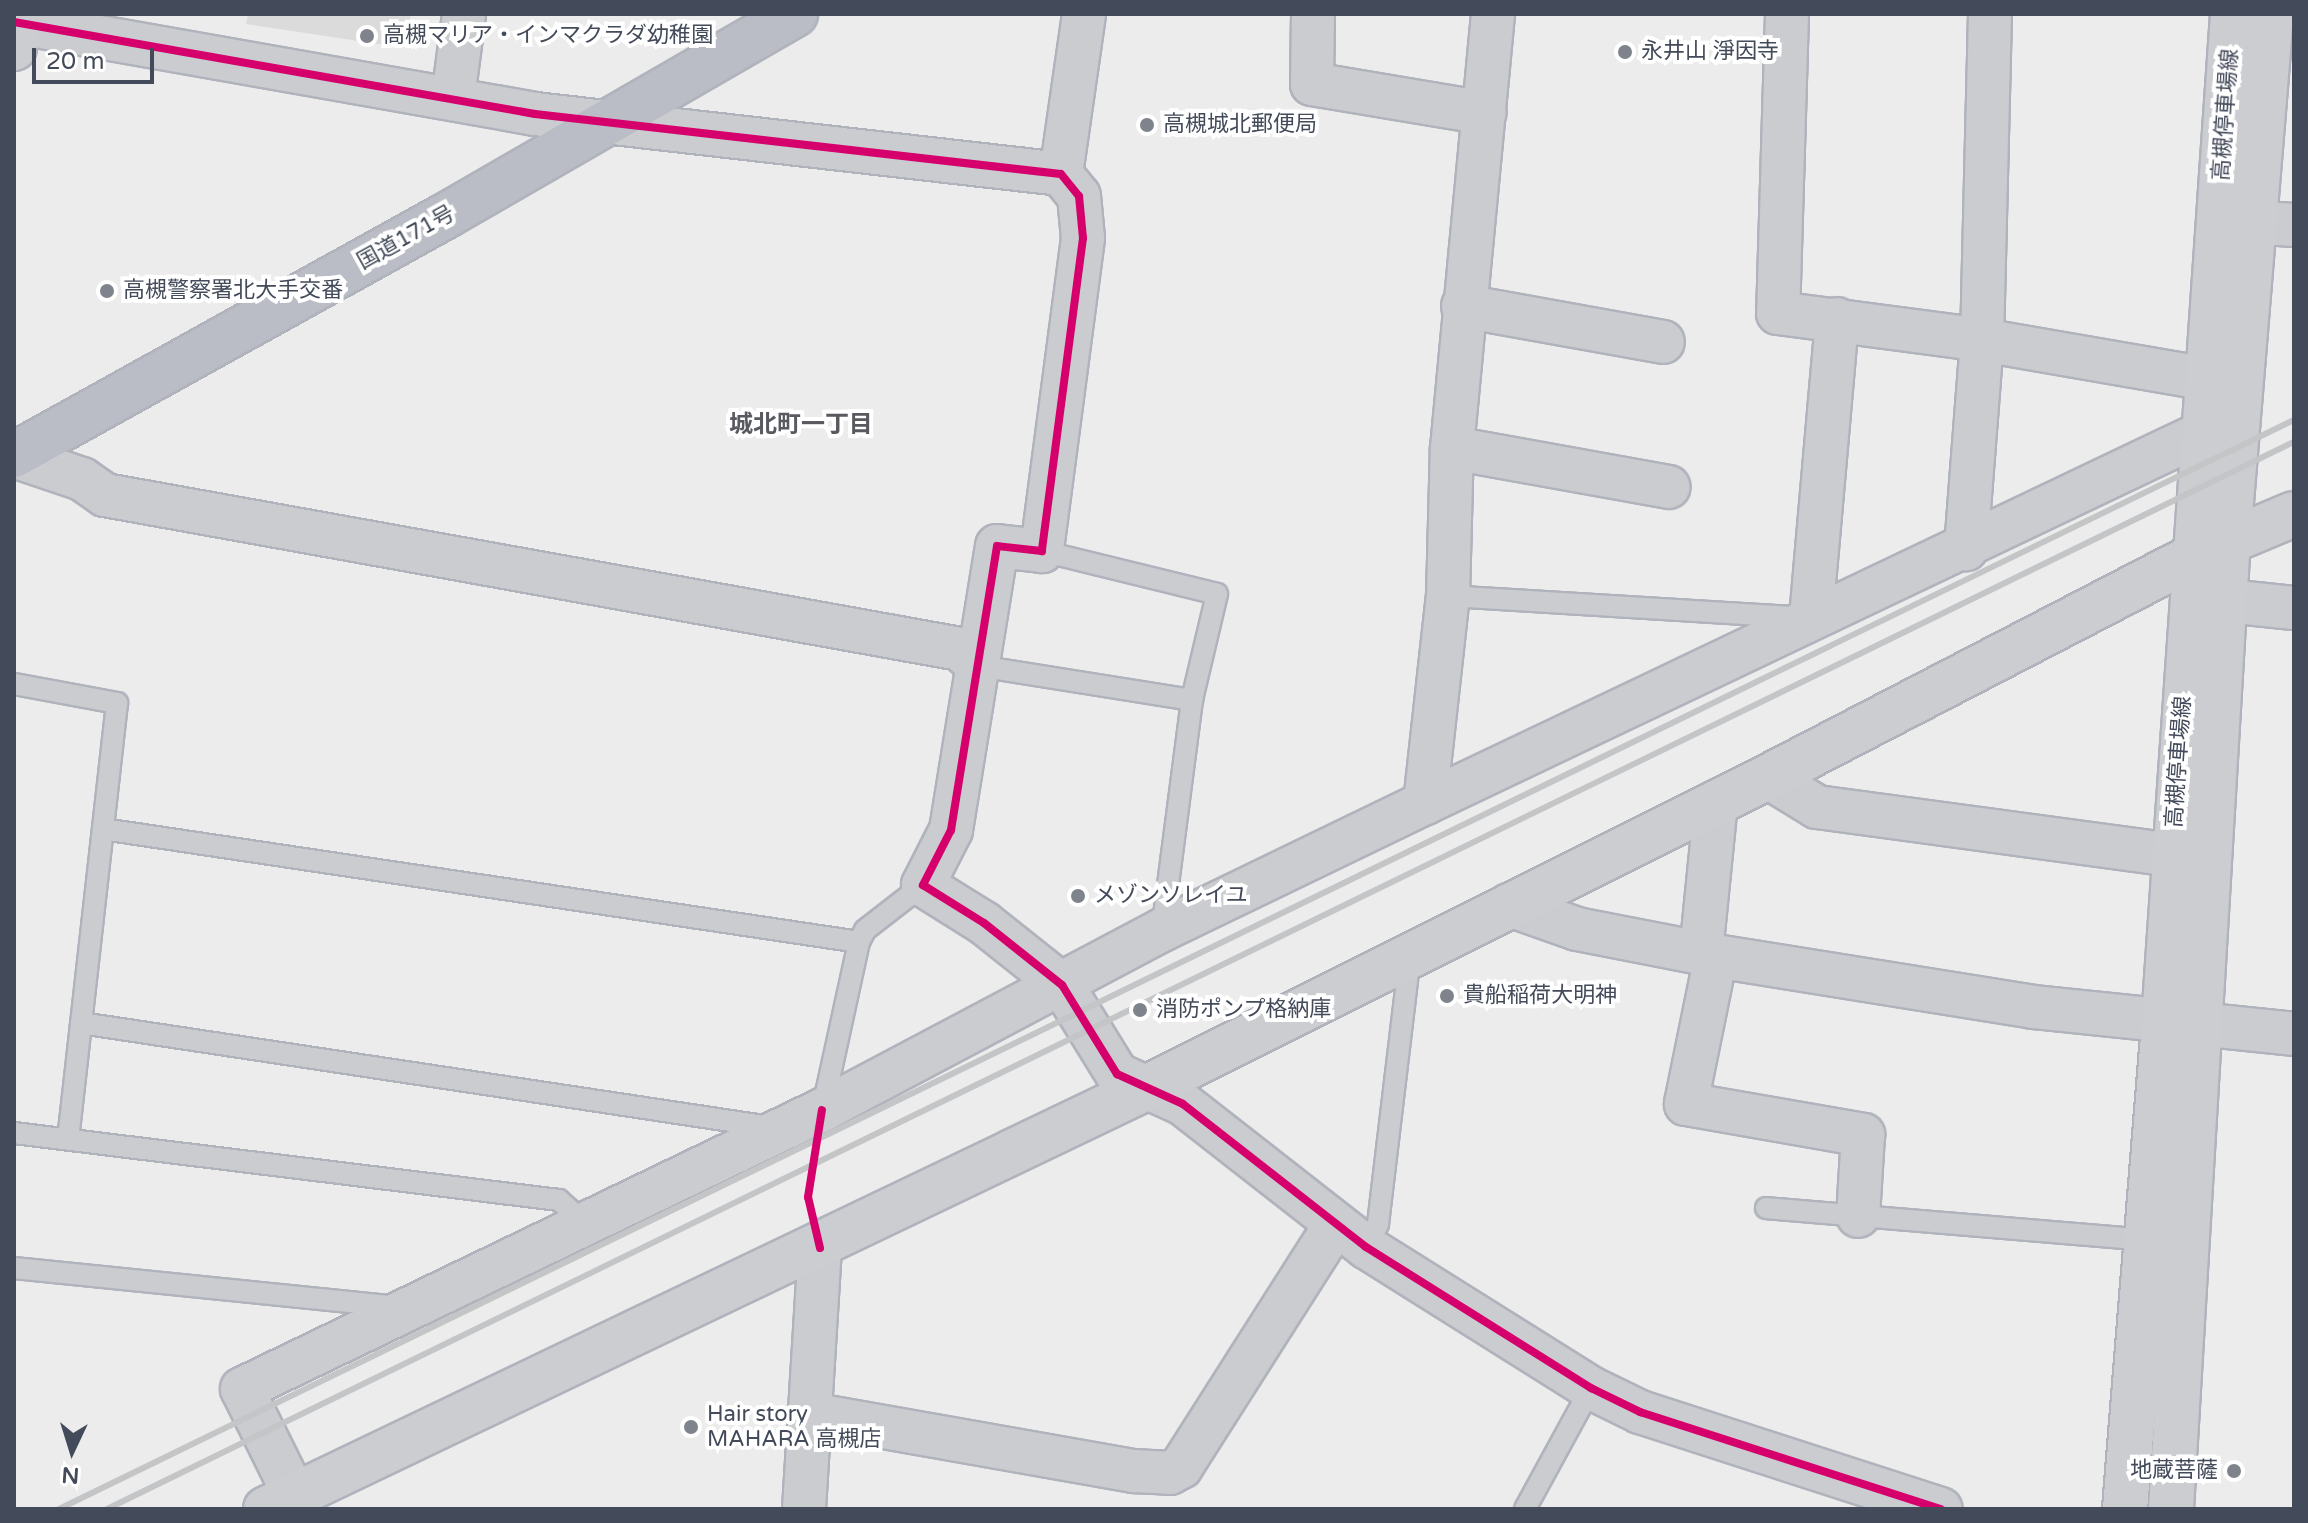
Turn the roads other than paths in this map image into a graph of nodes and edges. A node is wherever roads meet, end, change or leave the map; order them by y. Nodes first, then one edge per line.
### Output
1 (464, 14) edge
2 (795, 14) edge
3 (1084, 14) edge
4 (1313, 14) edge
5 (1493, 14) edge
6 (1787, 14) edge
7 (1990, 14) edge
8 (2233, 14) edge
9 (2271, 14) edge
10 (16, 27) edge
11 (453, 98) junction
12 (1485, 113) junction
13 (607, 122) junction
14 (1061, 174) junction
15 (2256, 222) edge
16 (1463, 306) junction
17 (1837, 319) junction
18 (1982, 340) junction
19 (1663, 342) dead end
20 (2207, 379) junction
21 (2202, 433) junction
22 (1452, 448) junction
23 (14, 456) edge
24 (1669, 487) dead end
25 (2294, 514) edge
26 (2211, 547) junction
27 (1966, 549) junction
28 (1042, 551) junction
29 (1448, 596) junction
30 (2227, 601) junction
31 (2294, 608) edge
32 (1811, 618) junction
33 (978, 666) junction
34 (14, 684) edge
35 (1192, 700) junction
36 (1768, 777) junction
37 (1716, 802) junction
38 (1425, 803) junction
39 (103, 829) junction
40 (2172, 855) junction
41 (923, 885) junction
42 (1509, 905) junction
43 (1162, 930) junction
44 (859, 942) junction
45 (1411, 955) junction
46 (1709, 955) junction
47 (1062, 985) junction
48 (81, 1023) junction
49 (2183, 1024) junction
50 (2294, 1034) edge
51 (1148, 1087) junction
52 (822, 1110) junction
53 (782, 1129) junction
54 (14, 1133) edge
55 (68, 1138) junction
56 (1766, 1208) dead end
57 (1858, 1216) junction
58 (582, 1221) junction
59 (1351, 1236) junction
60 (2144, 1240) junction
61 (820, 1248) junction
62 (14, 1268) edge
63 (408, 1308) junction
64 (1591, 1388) junction
65 (810, 1414) junction
66 (280, 1502) edge
67 (804, 1509) edge
68 (1525, 1509) edge
69 (1941, 1509) edge
70 (2125, 1509) edge
71 (2171, 1509) edge

1 - 11 street
2 - 13 highway, 国道171号
3 - 14 street
4 - 12 street
5 - 12 street
6 - 17 street
7 - 18 street
8 - 15 street, 高槻停車場線
9 - 15 street, 高槻停車場線
10 - 11 street
11 - 13 street
12 - 16 street
13 - 14 street
13 - 23 highway, 国道171号
14 - 28 street
15 - 20 street, 高槻停車場線
15 - 26 street, 高槻停車場線
16 - 19 street
16 - 22 street
17 - 18 street
17 - 32 street
18 - 20 street
18 - 27 street
20 - 21 street, 高槻停車場線
21 - 26 street, 高槻停車場線
21 - 27 street
22 - 24 street
22 - 29 street
23 - 33 street
25 - 26 street
26 - 30 street, 高槻停車場線
26 - 36 street
26 - 40 street, 高槻停車場線
27 - 32 street
28 - 33 street
28 - 35 lane
29 - 32 lane
29 - 38 street
30 - 31 street
30 - 49 street, 高槻停車場線
32 - 38 street
33 - 35 lane
33 - 41 street
34 - 39 lane
35 - 43 lane
36 - 37 street
36 - 40 street
37 - 42 street
37 - 46 street
38 - 43 street
39 - 44 lane
39 - 48 lane
40 - 49 street, 高槻停車場線
41 - 44 lane
41 - 47 street
42 - 45 street
42 - 46 street
43 - 47 street
44 - 52 lane
45 - 51 street
45 - 59 lane
46 - 49 street
46 - 57 street
47 - 51 street
47 - 52 street
48 - 53 lane
48 - 55 lane
49 - 50 street
49 - 60 street, 高槻停車場線
49 - 71 street, 高槻停車場線
51 - 59 street
51 - 61 street
52 - 53 street
53 - 58 street
54 - 55 lane
55 - 58 lane
56 - 57 lane
57 - 60 lane
58 - 63 street
59 - 64 street
59 - 65 street
60 - 70 street, 高槻停車場線
61 - 65 street
61 - 66 street
62 - 63 lane
63 - 66 street
64 - 68 lane
64 - 69 street
65 - 67 street

